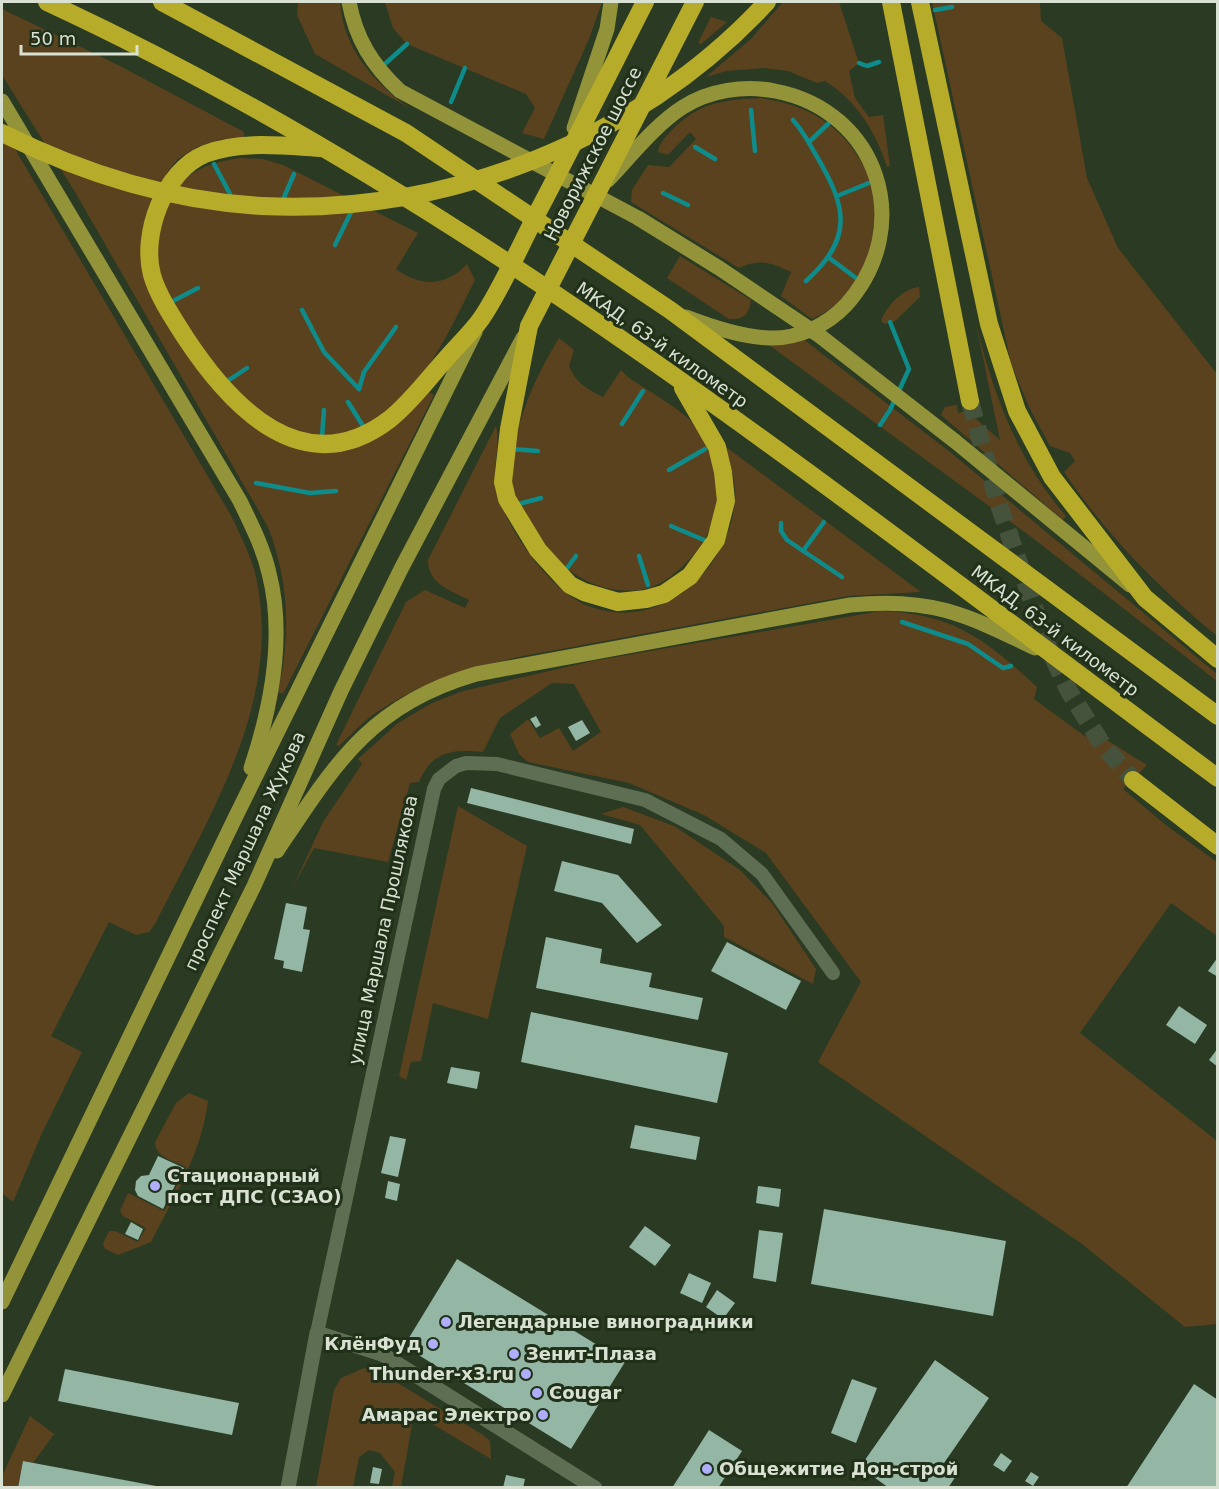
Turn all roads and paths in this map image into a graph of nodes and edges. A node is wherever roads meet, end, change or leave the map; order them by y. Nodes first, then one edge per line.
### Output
1 (47, 2) edge
2 (162, 2) edge
3 (349, 2) edge
4 (611, 2) edge
5 (645, 2) edge
6 (695, 2) edge
7 (767, 2) edge
8 (891, 2) edge
9 (920, 2) edge
10 (2, 101) edge
11 (2, 132) edge
12 (328, 149) junction
13 (561, 168) junction
14 (596, 193) junction
15 (670, 310) junction
16 (481, 319) junction
17 (529, 326) junction
18 (679, 382) junction
19 (970, 401) tunnel mouth
20 (1145, 598) junction
21 (1053, 656) junction
22 (1218, 659) edge
23 (1218, 716) edge
24 (1218, 778) edge
25 (1133, 780) tunnel mouth
26 (235, 818) junction
27 (1218, 846) edge
28 (254, 886) junction
29 (833, 973) dead end
30 (2, 1302) edge
31 (317, 1333) junction
32 (2, 1395) edge
33 (288, 1488) edge
34 (595, 1488) edge

1 - 12 highway, МКАД, 63-й километр
2 - 15 highway, МКАД, 63-й километр
3 - 20 main road
4 - 13 main road
5 - 13 highway, Новорижское шоссе
6 - 14 highway, Новорижское шоссе
7 - 11 highway
8 - 19 highway
9 - 20 highway
10 - 26 main road
12 - 16 highway, Новорижское шоссе
12 - 18 highway, МКАД, 63-й километр
13 - 16 highway, Новорижское шоссе
14 - 15 main road
14 - 17 highway, Новорижское шоссе
15 - 23 highway, МКАД, 63-й километр
16 - 26 main road, проспект Маршала Жукова
17 - 18 highway, Новорижское шоссе
17 - 28 main road, проспект Маршала Жукова
18 - 21 highway, МКАД, 63-й километр
20 - 22 highway
21 - 24 highway, МКАД, 63-й километр
21 - 28 main road
25 - 27 highway
26 - 30 main road, проспект Маршала Жукова
28 - 32 main road, проспект Маршала Жукова
29 - 31 street, улица Маршала Прошлякова
31 - 33 street, улица Маршала Прошлякова
31 - 34 street

